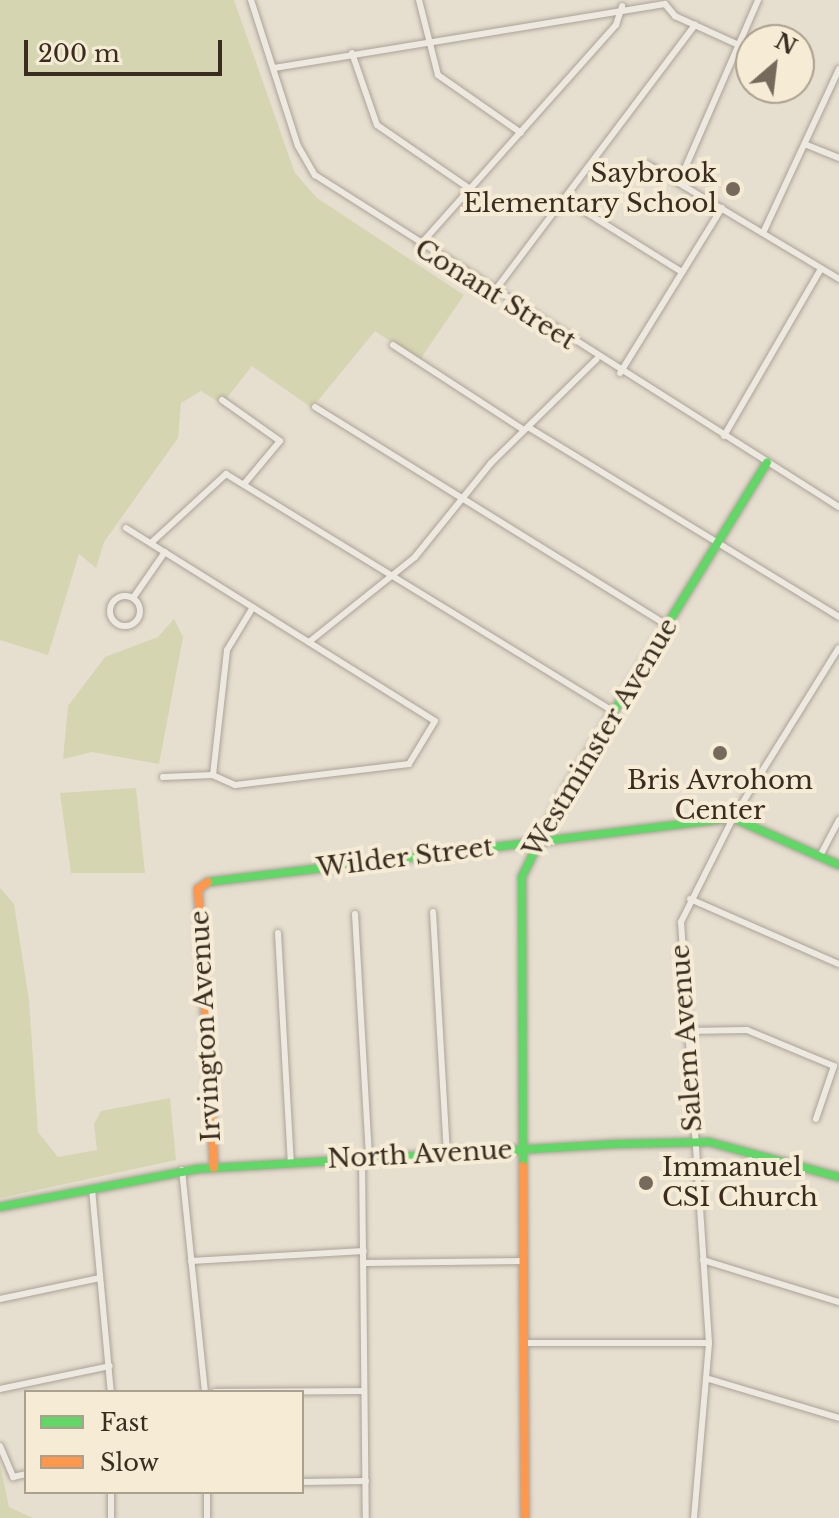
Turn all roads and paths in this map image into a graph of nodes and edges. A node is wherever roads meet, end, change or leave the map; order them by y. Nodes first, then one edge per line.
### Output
1 (251, 0) edge
2 (419, 0) edge
3 (758, 0) edge
4 (668, 2) edge
5 (622, 6) junction
6 (748, 24) edge
7 (695, 25) junction
8 (426, 40) junction
9 (735, 43) edge
10 (352, 53) junction
11 (735, 54) edge
12 (274, 68) junction
13 (839, 70) edge
14 (521, 133) junction
15 (807, 145) junction
16 (839, 158) edge
17 (647, 164) dead end
18 (679, 182) junction
19 (470, 189) junction
20 (563, 198) junction
21 (722, 208) junction
22 (763, 233) junction
23 (419, 246) junction
24 (821, 269) junction
25 (682, 272) junction
26 (839, 279) edge
27 (493, 293) junction
28 (393, 345) dead end
29 (597, 359) junction
30 (620, 373) junction
31 (222, 400) dead end
32 (315, 407) dead end
33 (526, 428) junction
34 (724, 436) junction
35 (767, 463) junction
36 (244, 484) junction
37 (460, 501) junction
38 (839, 507) edge
39 (126, 528) dead end
40 (151, 543) junction
41 (718, 543) junction
42 (165, 552) junction
43 (394, 576) junction
44 (133, 598) junction
45 (253, 607) junction
46 (839, 617) edge
47 (667, 625) junction
48 (309, 642) junction
49 (839, 648) edge
50 (614, 712) junction
51 (213, 775) junction
52 (163, 777) dead end
53 (733, 818) junction
54 (839, 820) edge
55 (535, 842) junction
56 (820, 856) junction
57 (839, 865) edge
58 (200, 884) joint
59 (690, 899) junction
60 (433, 912) dead end
61 (355, 914) dead end
62 (278, 933) dead end
63 (839, 964) edge
64 (687, 1031) junction
65 (816, 1119) dead end
66 (694, 1142) junction
67 (523, 1149) junction
68 (447, 1153) junction
69 (365, 1158) junction
70 (291, 1162) junction
71 (214, 1168) junction
72 (182, 1170) junction
73 (839, 1177) edge
74 (92, 1187) junction
75 (0, 1207) edge
76 (364, 1251) junction
77 (703, 1260) junction
78 (191, 1261) junction
79 (523, 1261) junction
80 (364, 1263) junction
81 (100, 1278) junction
82 (0, 1299) edge
83 (839, 1302) edge
84 (524, 1343) junction
85 (709, 1343) junction
86 (110, 1366) junction
87 (709, 1379) junction
88 (0, 1389) edge
89 (111, 1390) edge
90 (205, 1390) edge
91 (304, 1391) edge
92 (364, 1391) junction
93 (839, 1418) edge
94 (0, 1446) edge
95 (24, 1474) edge
96 (366, 1481) junction
97 (304, 1482) edge
98 (111, 1494) edge
99 (207, 1494) edge
100 (111, 1518) edge
101 (207, 1518) edge
102 (366, 1518) edge
103 (525, 1518) edge
104 (694, 1518) edge

1 - 12 street, Conant Street
2 - 8 street
3 - 6 street
4 - 5 street
4 - 7 street
5 - 8 street
5 - 14 street
7 - 9 street
7 - 20 street
8 - 10 street
8 - 14 street
10 - 12 street
10 - 19 street
11 - 18 street
12 - 23 street, Conant Street
13 - 15 street
14 - 19 street
15 - 16 street
15 - 22 street
17 - 18 street
18 - 21 street
19 - 23 street
20 - 25 street
20 - 27 street
21 - 22 street
21 - 25 street
22 - 24 street
23 - 27 street, Conant Street
24 - 26 street
24 - 34 street
25 - 30 street
27 - 29 street, Conant Street
28 - 33 street
29 - 30 street, Conant Street
29 - 33 street
30 - 34 street, Conant Street
31 - 36 street
32 - 37 street
33 - 37 street
33 - 41 street
34 - 35 street, Conant Street
35 - 38 street, Conant Street
35 - 41 street, Westminster Avenue
36 - 40 street
36 - 43 street
37 - 43 street
37 - 47 street
39 - 40 street
40 - 42 street
41 - 46 street
41 - 47 street, Westminster Avenue
42 - 44 street
42 - 45 street
43 - 48 street
43 - 50 street
44 - 44 street
45 - 48 street
45 - 51 street
47 - 50 street, Westminster Avenue
48 - 51 street
49 - 53 street, Salem Avenue
50 - 55 street, Westminster Avenue
51 - 52 street
53 - 55 street, Wilder Street
53 - 56 street
53 - 59 street, Salem Avenue
54 - 56 street
55 - 58 street, Wilder Street
55 - 67 street, Westminster Avenue
56 - 57 street
58 - 71 street, Irvington Avenue
59 - 63 street
59 - 64 street, Salem Avenue
60 - 68 street
61 - 69 street
62 - 70 street
64 - 65 street
64 - 66 street, Salem Avenue
66 - 67 street, North Avenue
66 - 73 street, North Avenue
66 - 77 street, Salem Avenue
67 - 68 street, North Avenue
67 - 79 street, Westminster Avenue
68 - 69 street, North Avenue
69 - 70 street, North Avenue
69 - 76 street
70 - 71 street, North Avenue
71 - 72 street, North Avenue
72 - 74 street, North Avenue
72 - 78 street, Irvington Avenue
74 - 75 street, North Avenue
74 - 81 street
76 - 78 street
76 - 80 street
77 - 83 street
77 - 85 street, Salem Avenue
78 - 90 street, Irvington Avenue
79 - 80 street
79 - 84 street, Westminster Avenue
80 - 92 street
81 - 82 street
81 - 86 street
84 - 85 street
84 - 103 street, Westminster Avenue
85 - 87 street, Salem Avenue
86 - 88 street
86 - 89 street
87 - 93 street
87 - 104 street, Salem Avenue
91 - 92 street
92 - 96 street
94 - 95 street
96 - 97 street
96 - 102 street
98 - 100 street
99 - 101 street

